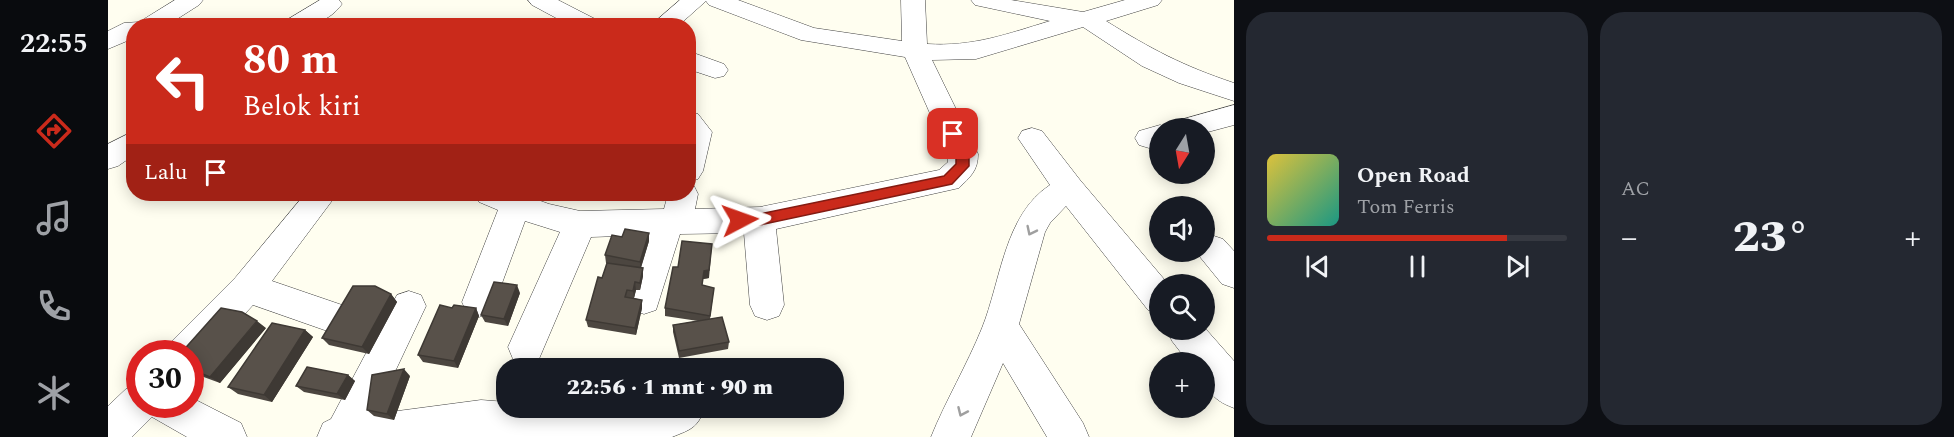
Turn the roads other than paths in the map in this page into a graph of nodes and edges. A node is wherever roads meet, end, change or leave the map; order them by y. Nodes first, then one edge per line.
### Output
1 (192, 0) edge
2 (540, 0) edge
3 (694, 0) edge
4 (717, 0) edge
5 (913, 0) edge
6 (983, 0) edge
7 (1150, 0) edge
8 (330, 4) dead end
9 (162, 18) edge
10 (307, 18) edge
11 (575, 18) edge
12 (672, 18) edge
13 (1088, 20) junction
14 (108, 27) edge
15 (126, 28) edge
16 (126, 32) edge
17 (108, 42) edge
18 (696, 62) edge
19 (920, 62) junction
20 (715, 70) dead end
21 (1234, 92) edge
22 (1234, 115) edge
23 (1215, 120) edge
24 (1032, 138) dead end
25 (126, 146) edge
26 (108, 158) edge
27 (1069, 188) junction
28 (316, 201) edge
29 (496, 201) edge
30 (509, 201) edge
31 (676, 212) edge
32 (760, 220) junction
33 (580, 224) junction
34 (1215, 253) edge
35 (1234, 274) edge
36 (1149, 286) edge
37 (248, 288) junction
38 (644, 299) edge
39 (480, 302) dead end
40 (767, 304) dead end
41 (409, 306) dead end
42 (333, 317) edge
43 (1001, 326) junction
44 (198, 340) edge
45 (1193, 340) edge
46 (526, 347) dead end
47 (1234, 390) edge
48 (191, 418) edge
49 (671, 418) edge
50 (579, 431) edge
51 (227, 437) edge
52 (340, 437) edge
53 (951, 437) edge
54 (1069, 437) edge

1 - 9 street
2 - 11 street
3 - 12 street
4 - 19 street
5 - 19 street
6 - 13 street
7 - 13 street
8 - 10 street
13 - 19 street
13 - 21 street
14 - 15 street
16 - 17 street
18 - 20 street
19 - 32 street
22 - 23 street
24 - 27 street
25 - 26 street
27 - 36 street
27 -> 43 street
28 - 37 street
29 - 39 street
30 - 33 street
31 - 32 street
31 - 33 street
31 - 38 street
32 - 40 street
33 - 46 street
34 - 35 street
37 - 42 street
37 - 44 street
41 - 52 street
43 -> 53 street
43 - 54 street
45 - 47 street
48 - 51 street
49 - 50 street
50 - 52 street

